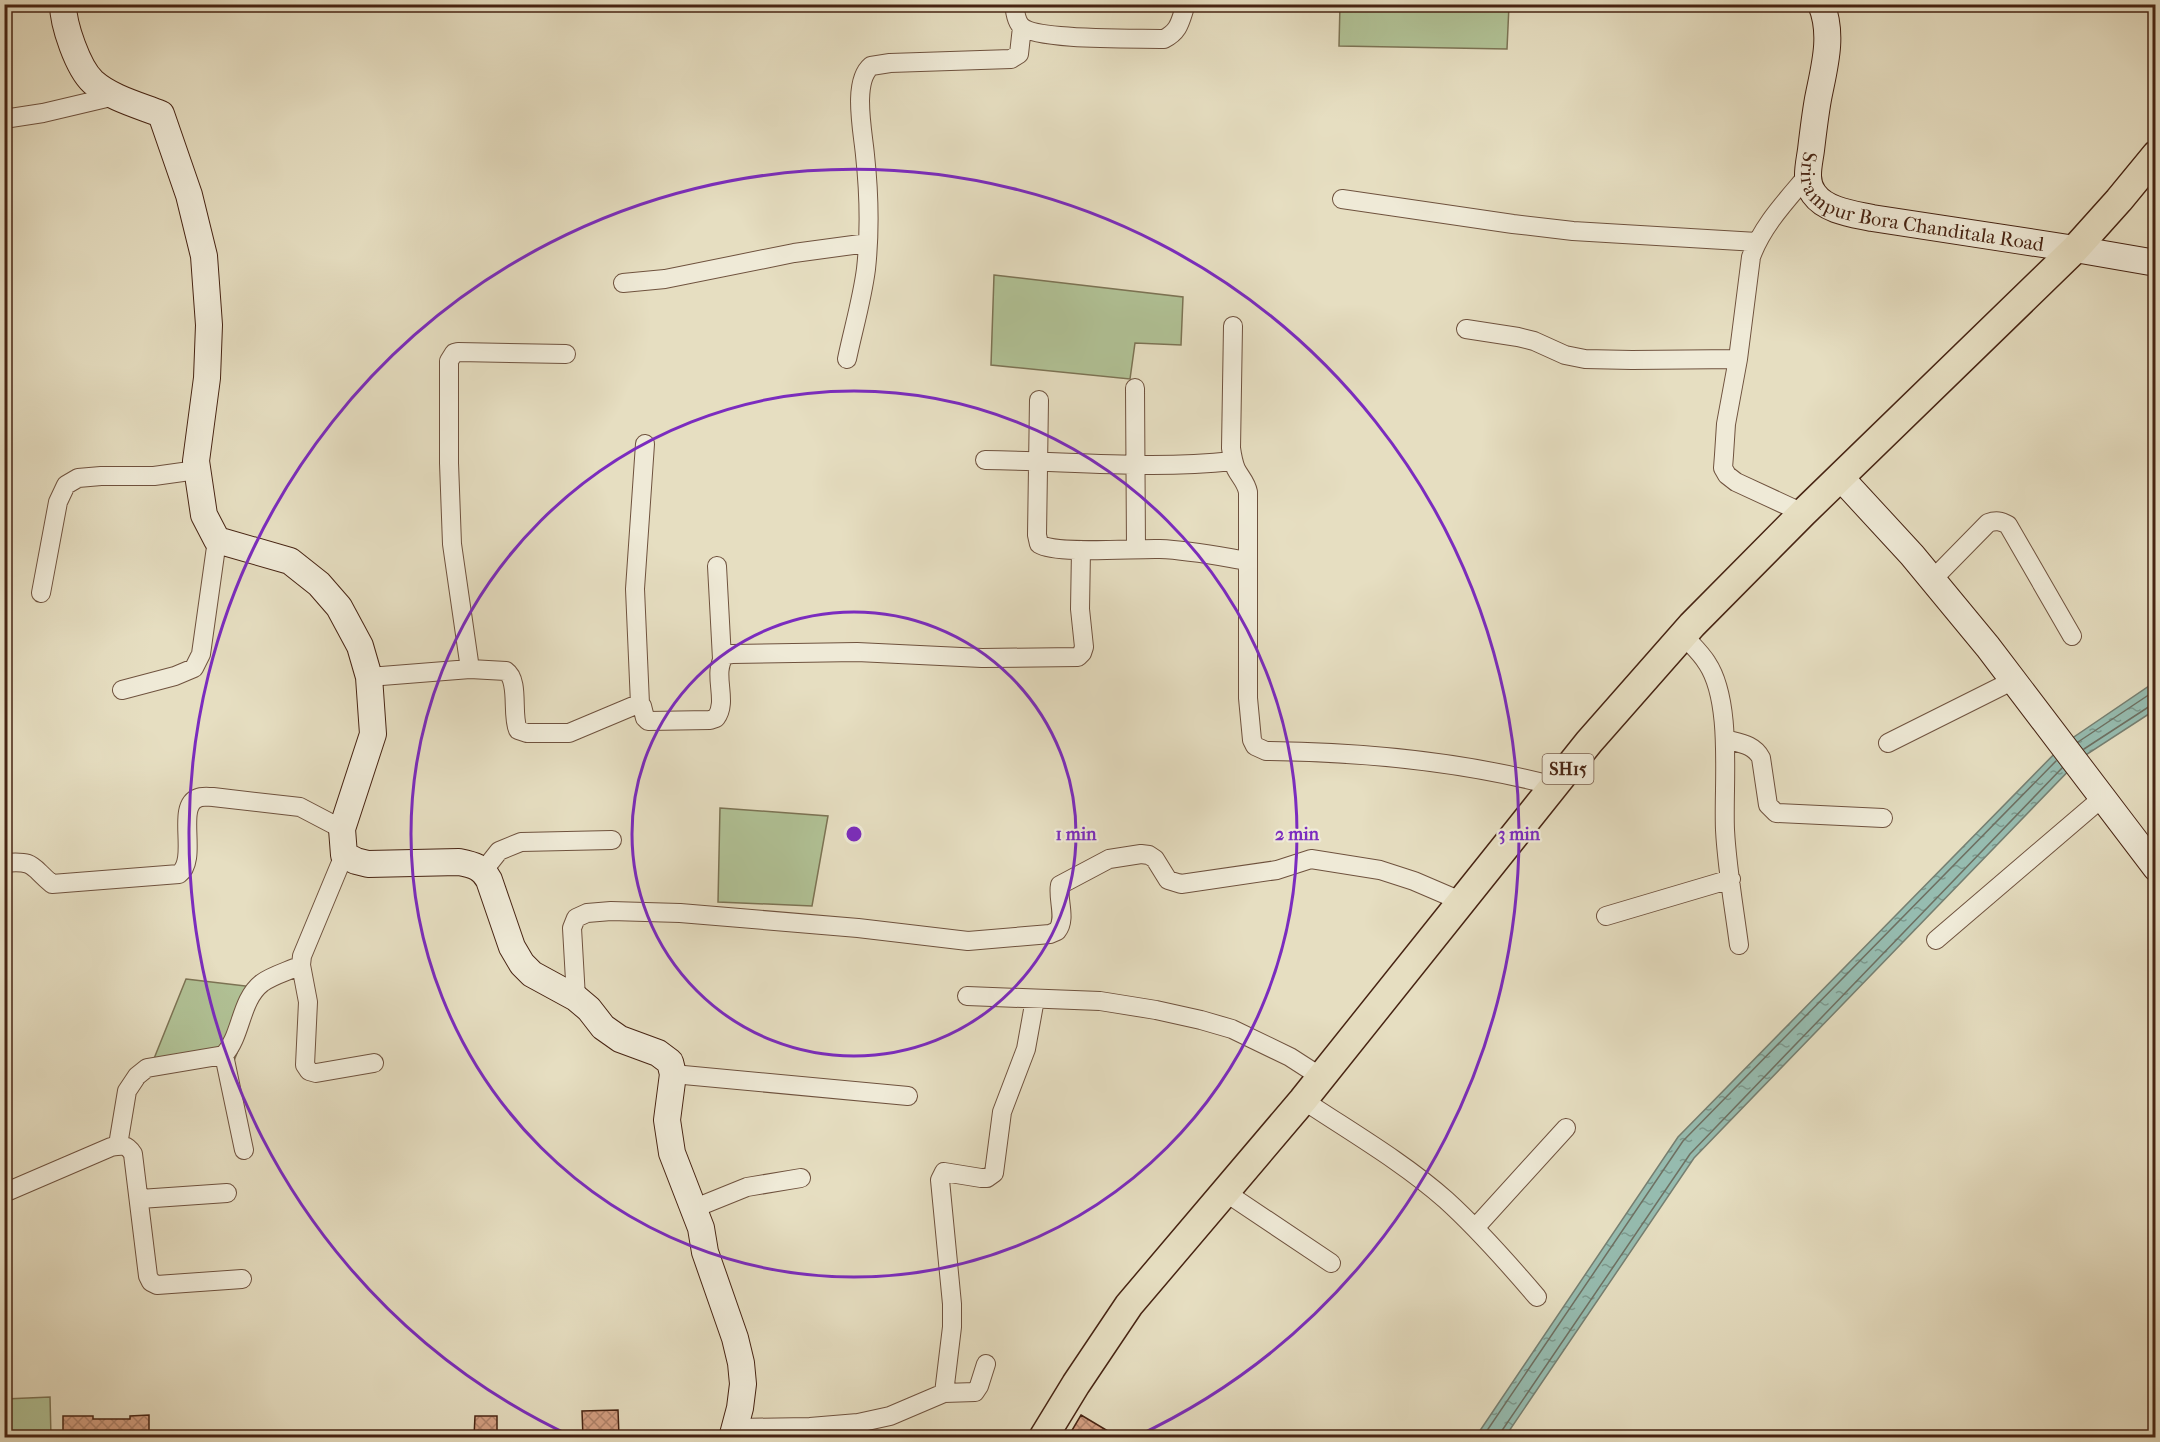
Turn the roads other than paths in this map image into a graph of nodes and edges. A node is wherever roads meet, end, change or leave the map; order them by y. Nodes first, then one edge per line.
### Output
1 (63, 4) edge
2 (1014, 4) edge
3 (1186, 4) edge
4 (1821, 4) edge
5 (1022, 27) junction
6 (115, 96) junction
7 (4, 119) edge
8 (2156, 155) edge
9 (1807, 176) junction
10 (1342, 199) dead end
11 (1757, 242) junction
12 (868, 243) junction
13 (2075, 249) junction
14 (2156, 263) edge
15 (623, 282) dead end
16 (1233, 326) dead end
17 (1466, 329) dead end
18 (566, 354) dead end
19 (847, 359) dead end
20 (1738, 359) junction
21 (1136, 388) dead end
22 (1040, 400) dead end
23 (645, 444) dead end
24 (985, 460) dead end
25 (1038, 461) junction
26 (1233, 461) junction
27 (1135, 466) junction
28 (197, 470) junction
29 (1841, 478) junction
30 (1803, 513) junction
31 (217, 540) junction
32 (1136, 549) junction
33 (1081, 550) junction
34 (1248, 561) junction
35 (717, 566) dead end
36 (1932, 580) junction
37 (41, 593) dead end
38 (1683, 635) junction
39 (2072, 636) dead end
40 (722, 659) junction
41 (470, 669) junction
42 (369, 677) junction
43 (2014, 680) junction
44 (122, 690) dead end
45 (640, 704) junction
46 (1725, 739) junction
47 (1888, 743) dead end
48 (1555, 786) junction
49 (2102, 798) junction
50 (1884, 818) dead end
51 (342, 829) junction
52 (612, 840) dead end
53 (344, 855) junction
54 (4, 863) edge
55 (2156, 868) edge
56 (484, 870) junction
57 (1731, 879) junction
58 (1463, 902) junction
59 (1606, 916) dead end
60 (1936, 940) dead end
61 (1739, 945) dead end
62 (301, 965) junction
63 (967, 996) dead end
64 (576, 998) junction
65 (1035, 999) junction
66 (224, 1055) junction
67 (374, 1063) dead end
68 (673, 1074) junction
69 (1321, 1077) junction
70 (908, 1096) dead end
71 (1303, 1100) junction
72 (1566, 1128) dead end
73 (118, 1145) junction
74 (244, 1150) dead end
75 (801, 1178) dead end
76 (1225, 1192) junction
77 (4, 1193) edge
78 (226, 1193) dead end
79 (140, 1199) junction
80 (695, 1208) junction
81 (1475, 1228) junction
82 (1331, 1263) dead end
83 (242, 1279) dead end
84 (1537, 1297) dead end
85 (986, 1364) dead end
86 (944, 1393) junction
87 (734, 1433) edge
88 (1043, 1437) edge

1 - 6 street
2 - 5 street
3 - 5 street
4 - 9 street, Srirampur Bora Chanditala Road
5 - 12 street
6 - 7 street
6 - 28 street
8 - 13 main road, SH15
9 - 11 street
9 - 13 street, Srirampur Bora Chanditala Road
10 - 11 street
11 - 20 street
12 - 15 street
12 - 19 street
13 - 14 street, Srirampur Bora Chanditala Road
13 - 29 main road, SH15
16 - 26 street
17 - 20 street
18 - 41 street
20 - 30 street
21 - 27 street
22 - 25 street
23 - 45 street
24 - 25 street
25 - 27 street
25 - 33 street
26 - 27 street
26 - 34 street
27 - 32 street
28 - 31 street
28 - 37 street
29 - 30 main road, SH15
29 - 36 street
30 - 38 main road, SH15
31 - 42 street
31 - 44 street
32 - 33 street
32 - 34 street
33 - 40 street
34 - 48 street
35 - 40 street
36 - 39 street
36 - 43 street
38 - 46 street
38 - 48 main road, SH15
40 - 45 street
41 - 42 street
41 - 45 street
42 - 51 street
43 - 47 street
43 - 49 street
46 - 50 street
46 - 57 street
48 - 58 main road, SH15
49 - 55 street
49 - 60 street
51 - 53 street
51 - 54 street
52 - 56 street
53 - 56 street
53 - 62 street
56 - 64 street
57 - 59 street
57 - 61 street
58 - 64 street
58 - 69 main road, SH15
62 - 66 street
62 - 67 street
63 - 65 street
64 - 68 street
65 - 69 street
65 - 86 street
66 - 73 street
66 - 74 street
68 - 70 street
68 - 80 street
69 - 71 main road, SH15
71 - 76 main road, SH15
71 - 81 street
72 - 81 street
73 - 77 street
73 - 79 street
75 - 80 street
76 - 82 street
76 - 88 main road, SH15
78 - 79 street
79 - 83 street
80 - 87 street
81 - 84 street
85 - 86 street
86 - 87 street

